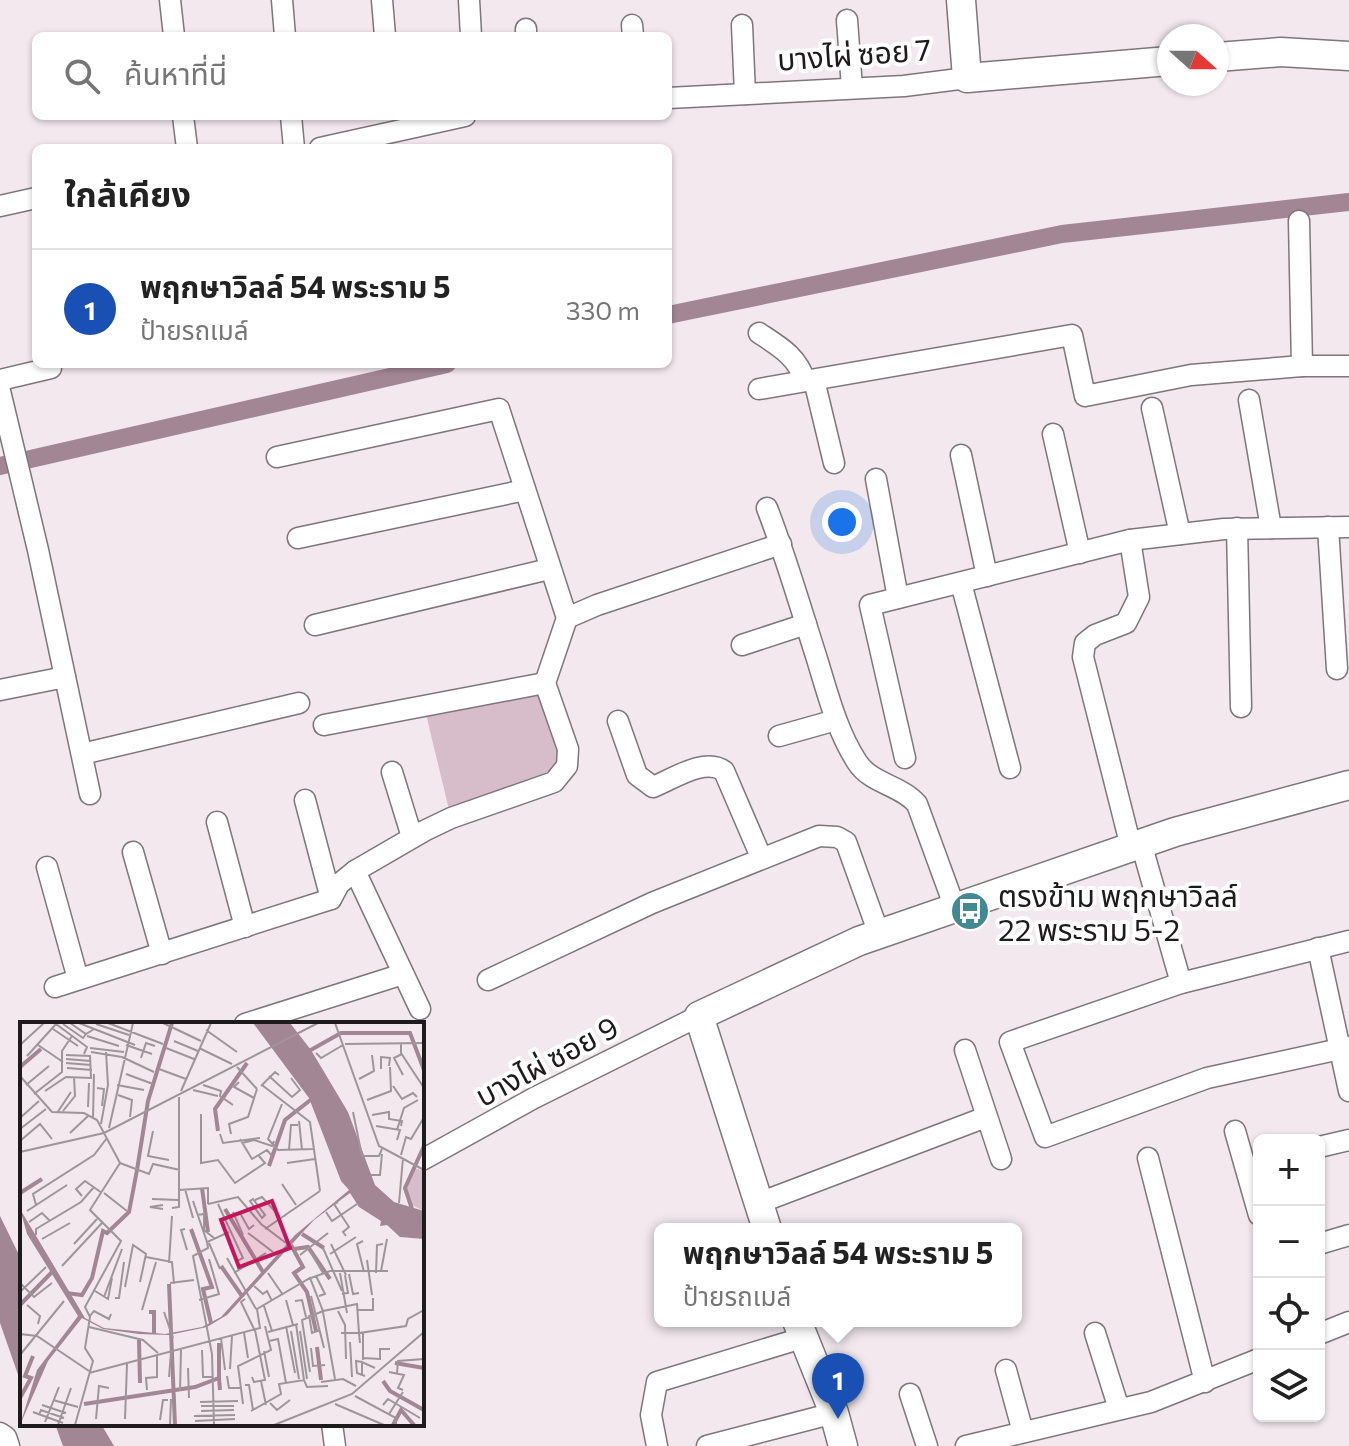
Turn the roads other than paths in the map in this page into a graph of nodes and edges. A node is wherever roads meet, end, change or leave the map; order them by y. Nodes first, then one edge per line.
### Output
1 (170, 0) edge
2 (282, 0) edge
3 (382, 0) edge
4 (469, 0) edge
5 (961, 0) edge
6 (847, 20) dead end
7 (742, 25) dead end
8 (174, 32) edge
9 (285, 32) edge
10 (385, 32) edge
11 (471, 32) edge
12 (1229, 56) edge
13 (1349, 56) edge
14 (1157, 62) edge
15 (967, 78) junction
16 (852, 88) junction
17 (745, 94) junction
18 (672, 98) edge
19 (184, 120) edge
20 (291, 120) edge
21 (423, 120) edge
22 (392, 123) edge
23 (186, 144) edge
24 (294, 144) edge
25 (332, 144) edge
26 (32, 199) edge
27 (0, 206) edge
28 (1299, 221) dead end
29 (759, 333) dead end
30 (1302, 366) junction
31 (1349, 366) edge
32 (51, 368) dead end
33 (0, 380) edge
34 (810, 380) junction
35 (759, 389) dead end
36 (0, 391) edge
37 (1249, 400) dead end
38 (1152, 408) dead end
39 (1053, 434) dead end
40 (961, 455) dead end
41 (277, 457) dead end
42 (834, 463) dead end
43 (876, 479) dead end
44 (525, 490) junction
45 (767, 508) dead end
46 (1339, 527) edge
47 (1237, 528) junction
48 (1271, 528) junction
49 (1180, 534) junction
50 (298, 538) dead end
51 (1130, 540) junction
52 (781, 544) junction
53 (1080, 553) junction
54 (549, 569) junction
55 (987, 576) junction
56 (961, 583) junction
57 (898, 598) junction
58 (567, 618) junction
59 (806, 624) junction
60 (315, 625) dead end
61 (742, 645) dead end
62 (1337, 669) dead end
63 (65, 677) junction
64 (545, 683) junction
65 (0, 690) edge
66 (299, 703) dead end
67 (1241, 707) dead end
68 (836, 720) junction
69 (618, 721) dead end
70 (324, 725) dead end
71 (779, 736) dead end
72 (82, 754) junction
73 (905, 758) dead end
74 (1010, 768) dead end
75 (392, 772) dead end
76 (1349, 785) edge
77 (90, 794) dead end
78 (305, 800) dead end
79 (217, 822) dead end
80 (412, 837) junction
81 (1136, 845) junction
82 (133, 852) dead end
83 (761, 857) junction
84 (47, 867) dead end
85 (355, 871) junction
86 (331, 899) junction
87 (955, 908) junction
88 (245, 927) junction
89 (879, 934) junction
90 (1349, 941) edge
91 (1318, 948) junction
92 (162, 954) junction
93 (403, 974) junction
94 (78, 979) junction
95 (488, 980) dead end
96 (1181, 983) junction
97 (55, 987) dead end
98 (420, 1009) dead end
99 (699, 1016) junction
100 (251, 1022) edge
101 (1344, 1049) edge
102 (965, 1050) dead end
103 (1349, 1091) edge
104 (986, 1117) junction
105 (1235, 1131) dead end
106 (1349, 1140) edge
107 (1325, 1146) edge
108 (1148, 1158) dead end
109 (424, 1159) edge
110 (1001, 1159) dead end
111 (1256, 1206) edge
112 (763, 1216) edge
113 (1349, 1235) edge
114 (1325, 1242) edge
115 (1349, 1322) edge
116 (800, 1330) edge
117 (1325, 1332) edge
118 (1095, 1333) dead end
119 (1253, 1362) edge
120 (1006, 1370) dead end
121 (1205, 1382) junction
122 (910, 1394) dead end
123 (1119, 1409) junction
124 (834, 1413) junction
125 (332, 1426) edge
126 (1023, 1432) junction
127 (0, 1433) edge
128 (9, 1446) edge
129 (335, 1446) edge
130 (657, 1446) edge
131 (707, 1446) edge
132 (843, 1446) edge
133 (926, 1446) edge
134 (966, 1446) edge

1 - 8 street
2 - 9 street
3 - 10 street
4 - 11 street
5 - 15 street, บางไผ่ ซอย 7
6 - 16 street
7 - 17 street
12 - 13 street
14 - 15 street
15 - 16 street, บางไผ่ ซอย 7
16 - 17 street, บางไผ่ ซอย 7
17 - 18 street, บางไผ่ ซอย 7
19 - 23 street
20 - 24 street
21 - 22 street
22 - 25 street
26 - 27 street
28 - 30 street
29 - 34 street
30 - 31 street
30 - 34 street
32 - 33 street
34 - 35 street
34 - 42 street
36 - 63 street
37 - 48 street
38 - 49 street
39 - 53 street
40 - 55 street
41 - 44 street
43 - 57 street
44 - 50 street
44 - 54 street
45 - 52 street
46 - 48 street
46 - 62 street
47 - 48 street
47 - 49 street
47 - 67 street
49 - 51 street
51 - 53 street
51 - 81 street
52 - 58 street
52 - 59 street
53 - 55 street
54 - 58 street
54 - 60 street
55 - 56 street
56 - 57 street
56 - 74 street
57 - 73 street
58 - 64 street
59 - 61 street
59 - 68 street
63 - 65 street
63 - 72 street
64 - 70 street
64 - 80 street
66 - 72 street
68 - 71 street
68 - 87 street
69 - 83 street
72 - 77 street
75 - 80 street
76 - 81 street
78 - 86 street
79 - 88 street
80 - 85 street
81 - 87 street
81 - 96 street
82 - 92 street
83 - 89 street
83 - 95 street
84 - 94 street
85 - 86 street
85 - 93 street
86 - 88 street
87 - 89 street
88 - 92 street
89 - 99 street
90 - 91 street
91 - 96 street
91 - 101 street
92 - 94 street
93 - 98 street
93 - 100 street
94 - 97 street
96 - 101 street
99 - 109 street, บางไผ่ ซอย 9
99 - 112 street
101 - 103 street
102 - 104 street
104 - 110 street
104 - 112 street
105 - 111 street
106 - 107 street
108 - 121 street
113 - 114 street
115 - 117 street
116 - 124 street
116 - 130 street
118 - 123 street
119 - 121 street
120 - 126 street
121 - 123 street
122 - 133 street
123 - 126 street
124 - 131 street
124 - 132 street
125 - 129 street
126 - 134 street
127 - 128 street

